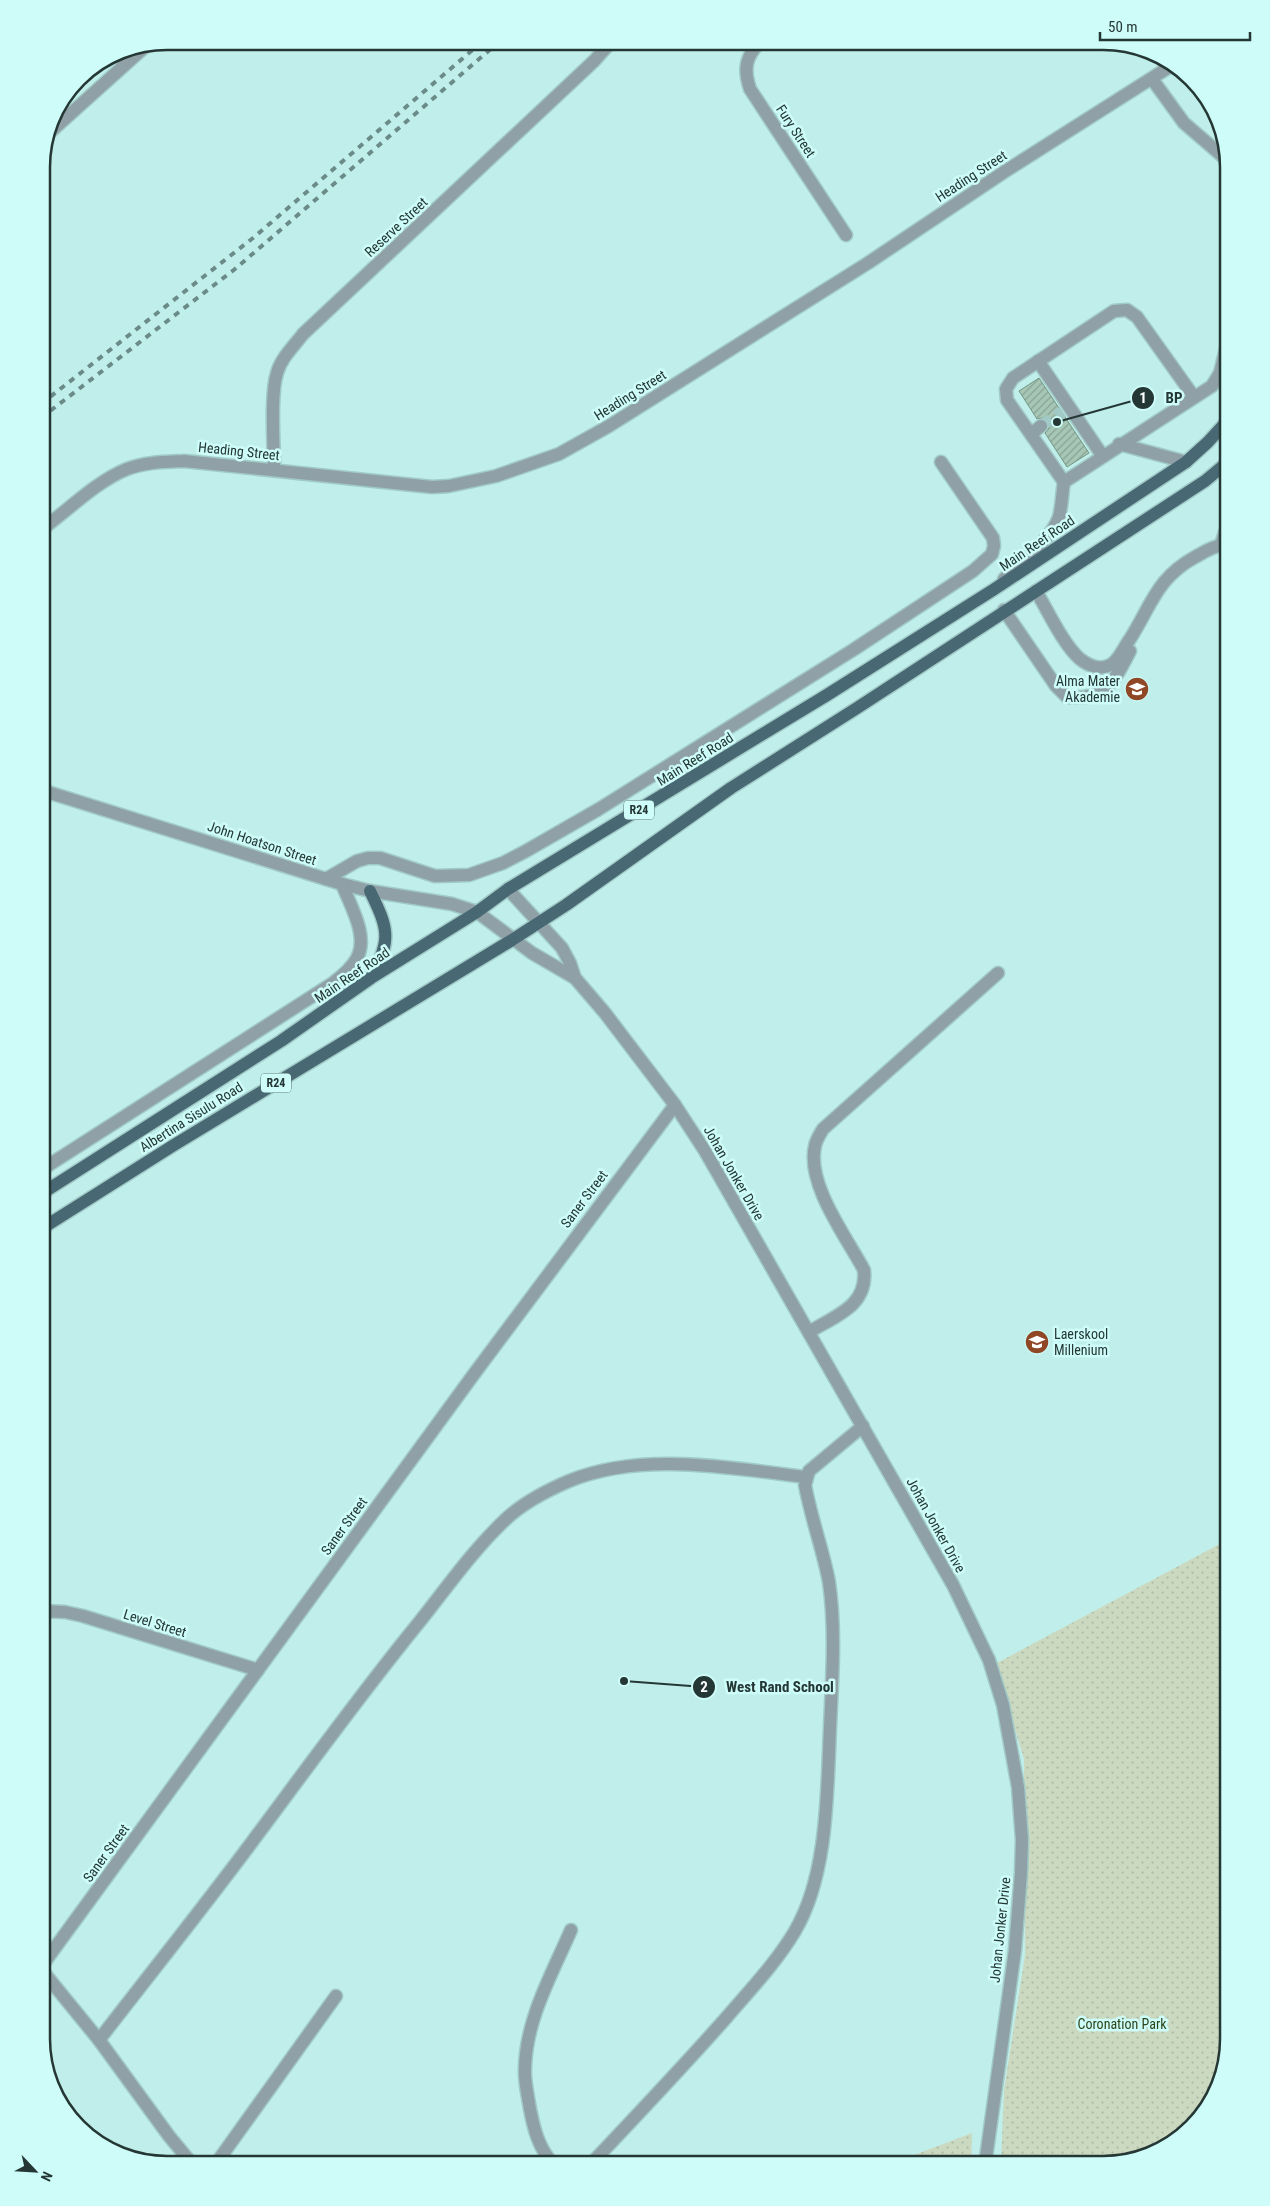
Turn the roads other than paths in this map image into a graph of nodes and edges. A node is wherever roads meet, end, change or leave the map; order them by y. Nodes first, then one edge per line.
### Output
1 (604, 50) edge
2 (754, 50) edge
3 (137, 54) edge
4 (1167, 69) edge
5 (1152, 79) junction
6 (58, 125) edge
7 (1219, 153) edge
8 (846, 235) dead end
9 (1038, 361) junction
10 (1220, 367) edge
11 (1194, 397) junction
12 (1041, 426) tunnel mouth
13 (1220, 429) edge
14 (1030, 434) junction
15 (1119, 444) junction
16 (1102, 456) junction
17 (941, 462) dead end
18 (1186, 462) junction
19 (1220, 468) edge
20 (274, 470) junction
21 (1064, 482) junction
22 (50, 524) edge
23 (1220, 548) edge
24 (993, 590) junction
25 (1036, 591) junction
26 (1004, 610) junction
27 (1140, 623) junction
28 (50, 793) edge
29 (326, 879) junction
30 (342, 884) junction
31 (508, 889) junction
32 (370, 891) junction
33 (477, 912) junction
34 (539, 921) junction
35 (512, 940) junction
36 (998, 973) dead end
37 (371, 978) junction
38 (575, 978) junction
39 (675, 1105) junction
40 (50, 1164) edge
41 (50, 1188) edge
42 (50, 1222) edge
43 (809, 1332) junction
44 (863, 1426) junction
45 (806, 1477) junction
46 (50, 1611) edge
47 (258, 1670) junction
48 (571, 1930) dead end
49 (50, 1956) edge
50 (50, 1979) edge
51 (336, 1996) dead end
52 (99, 2040) junction
53 (186, 2156) edge
54 (221, 2156) edge
55 (546, 2156) edge
56 (598, 2156) edge
57 (986, 2156) edge

1 - 20 street, Reserve Street
2 - 8 street, Fury Street
3 - 6 street
4 - 5 street, Heading Street
5 - 7 street
5 - 20 street, Heading Street
9 - 11 street
9 - 14 street
9 - 16 street
10 - 11 street
11 - 15 street
12 - 14 street
13 - 18 main road, Main Reef Road / R24
14 - 21 street
15 - 16 street
15 - 18 street
16 - 21 street
17 - 29 street
18 - 24 main road, Main Reef Road / R24
19 - 25 main road, R24
20 - 22 street, Heading Street
21 - 24 street
23 - 27 street
24 - 31 main road, Main Reef Road / R24
25 - 26 main road, R24
25 - 27 street
26 - 27 street
26 - 34 main road, R24
28 - 29 street, John Hoatson Street
29 - 30 street, John Hoatson Street
30 - 32 street, John Hoatson Street
30 - 40 street
31 - 33 main road, Main Reef Road / R24
31 - 34 street, Johan Jonker Drive
32 - 33 street, John Hoatson Street
32 - 37 main road
33 - 35 street, Johan Jonker Drive
33 - 37 main road, Main Reef Road / R24
34 - 35 main road, R24
34 - 38 street, Johan Jonker Drive
35 - 38 street, Johan Jonker Drive
35 - 42 main road, Albertina Sisulu Road / R24
36 - 43 street
37 - 41 main road, Main Reef Road / R24
38 - 39 street, Johan Jonker Drive
39 - 43 street, Johan Jonker Drive
39 - 47 street, Saner Street
43 - 44 street, Johan Jonker Drive
44 - 45 street
44 - 57 street, Johan Jonker Drive
45 - 52 street
45 - 56 street
46 - 47 street, Level Street
47 - 49 street, Saner Street
48 - 55 street
50 - 52 street
51 - 54 street
52 - 53 street

